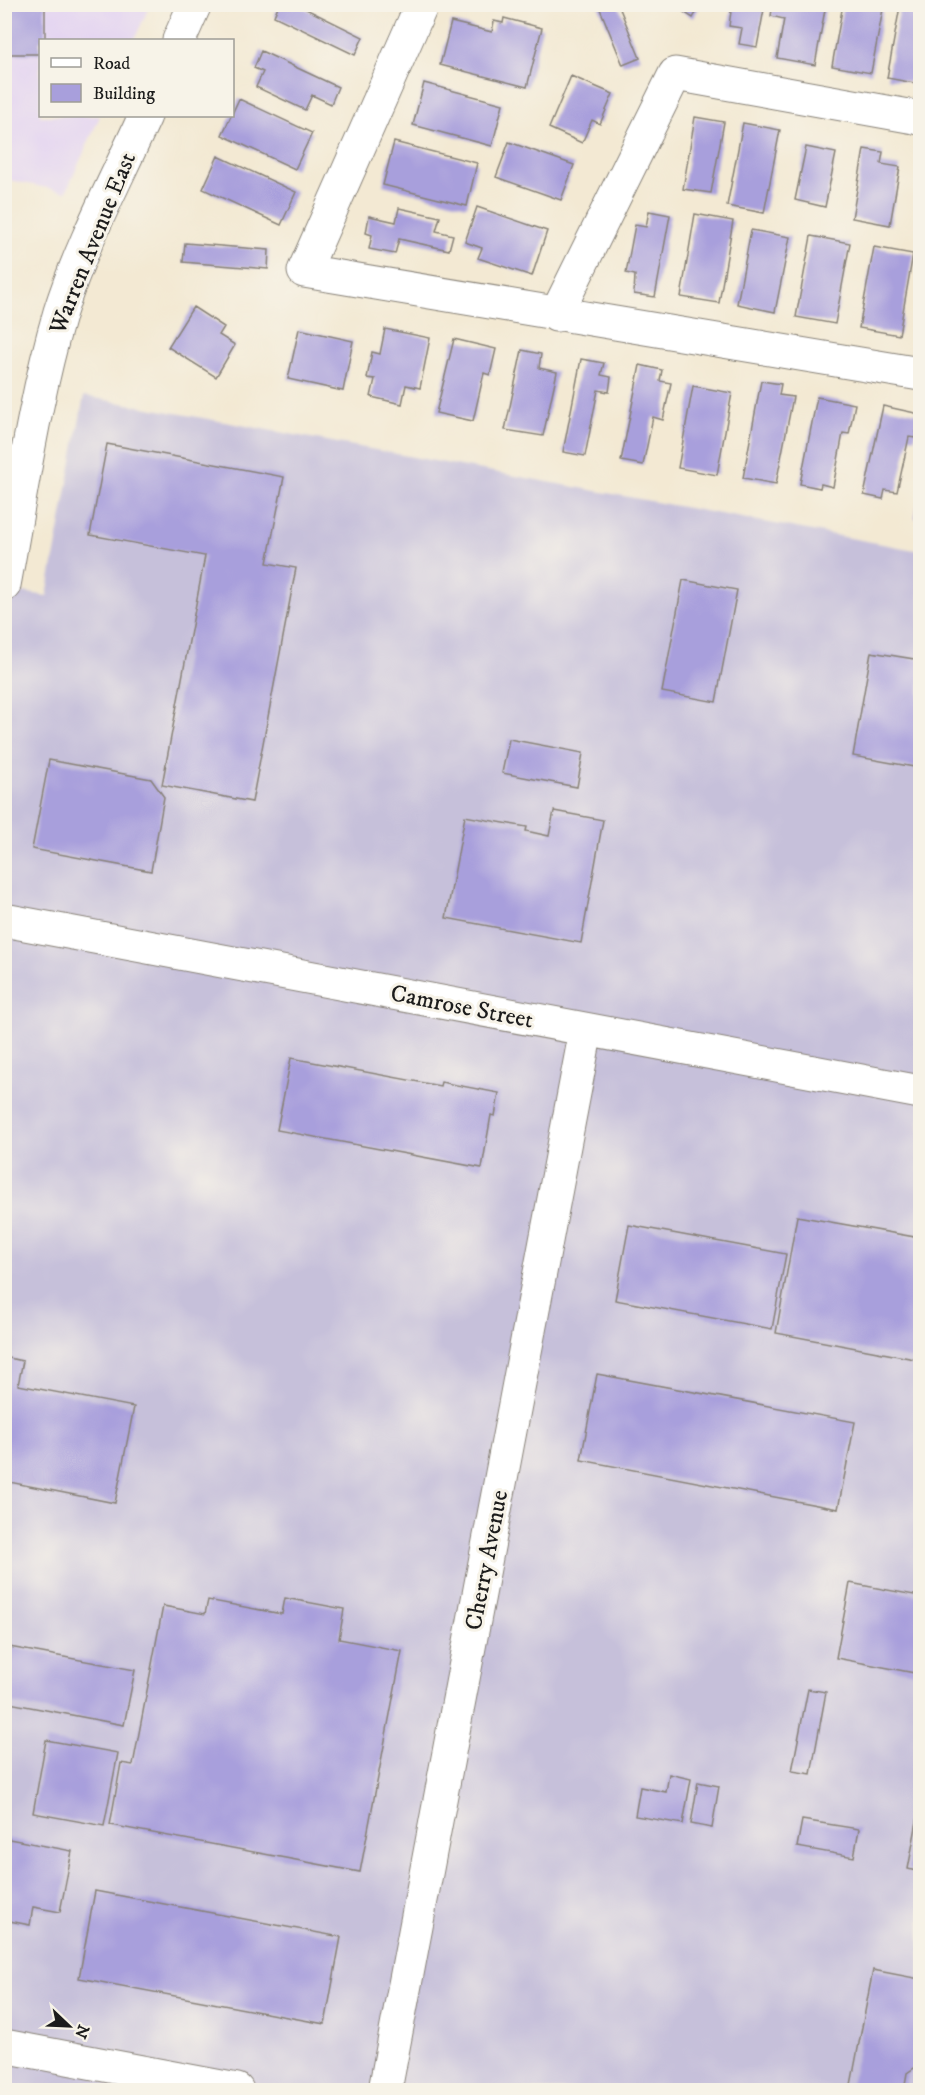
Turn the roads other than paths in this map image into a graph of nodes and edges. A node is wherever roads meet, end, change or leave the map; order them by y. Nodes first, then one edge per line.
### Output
1 (195, 4) edge
2 (422, 4) edge
3 (179, 39) edge
4 (145, 117) edge
5 (921, 118) edge
6 (556, 315) junction
7 (921, 374) edge
8 (4, 585) edge
9 (4, 920) edge
10 (586, 1030) junction
11 (921, 1092) edge
12 (4, 2046) edge
13 (237, 2091) edge
14 (386, 2091) edge

1 - 3 street
2 - 6 street
4 - 8 street, Warren Avenue East
5 - 6 street
6 - 7 street
9 - 10 street, Camrose Street
10 - 11 street, Camrose Street
10 - 14 street, Cherry Avenue
12 - 13 street

